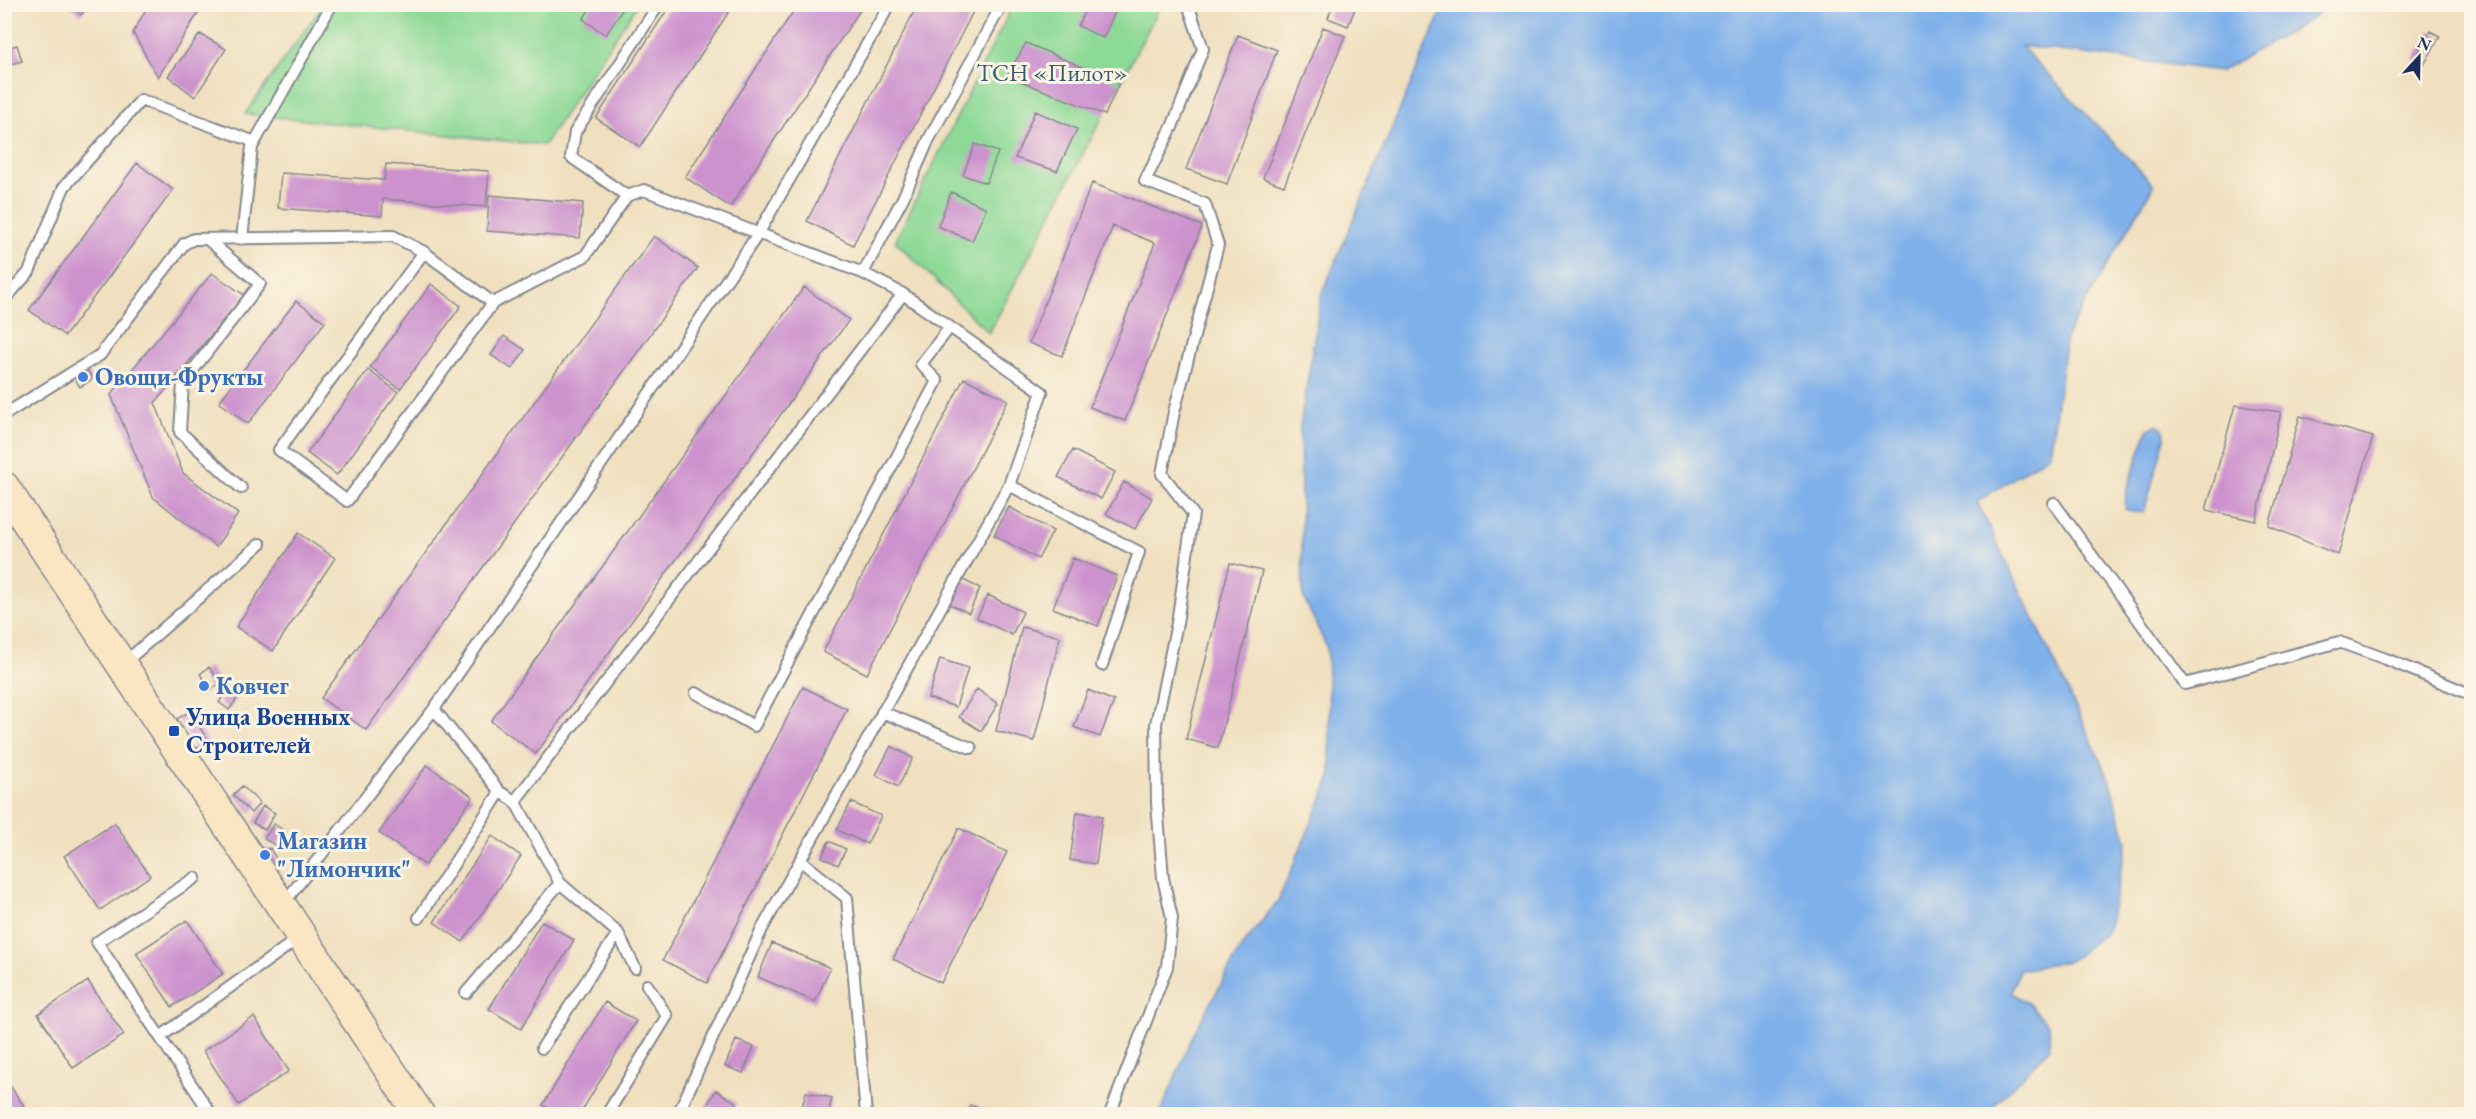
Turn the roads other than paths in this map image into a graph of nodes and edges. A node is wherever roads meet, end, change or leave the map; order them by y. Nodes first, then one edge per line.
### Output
1 (332, 4) edge
2 (658, 4) edge
3 (890, 4) edge
4 (1002, 4) edge
5 (1188, 4) edge
6 (255, 142) junction
7 (627, 196) junction
8 (758, 234) junction
9 (207, 239) junction
10 (242, 239) junction
11 (424, 252) junction
12 (863, 273) junction
13 (903, 294) junction
14 (4, 300) edge
15 (493, 303) junction
16 (950, 327) junction
17 (4, 415) edge
18 (1009, 485) junction
19 (4, 487) edge
20 (241, 488) dead end
21 (2054, 503) dead end
22 (260, 544) dead end
23 (121, 666) junction
24 (1102, 666) dead end
25 (696, 693) dead end
26 (2472, 695) edge
27 (434, 710) junction
28 (882, 712) junction
29 (971, 748) dead end
30 (500, 792) junction
31 (515, 801) junction
32 (800, 860) junction
33 (195, 878) dead end
34 (560, 883) junction
35 (282, 905) junction
36 (419, 918) dead end
37 (618, 933) junction
38 (302, 936) junction
39 (635, 968) dead end
40 (647, 985) dead end
41 (466, 993) dead end
42 (160, 1036) junction
43 (542, 1048) dead end
44 (211, 1114) edge
45 (419, 1114) edge
46 (607, 1114) edge
47 (678, 1114) edge
48 (866, 1114) edge
49 (1110, 1114) edge

1 - 6 lane
2 - 7 lane
3 - 8 lane
4 - 12 lane
5 - 49 lane
6 - 10 lane
6 - 14 lane
7 - 8 lane
7 - 15 lane
8 - 12 lane
8 - 27 lane
9 - 10 lane
9 - 17 lane
9 - 20 lane
10 - 11 lane
11 - 15 lane
11 - 15 lane
12 - 13 lane
13 - 16 lane
13 - 31 lane
16 - 18 lane
16 - 25 lane
18 - 24 lane
18 - 28 lane
19 - 23 main road
21 - 26 lane
22 - 23 lane
23 - 35 main road
27 - 30 lane
27 - 35 lane
28 - 29 lane
28 - 32 lane
30 - 31 lane
30 - 36 lane
31 - 34 lane
32 - 47 lane
32 - 48 lane
33 - 42 lane
34 - 37 lane
34 - 41 lane
35 - 38 main road
37 - 39 lane
37 - 43 lane
38 - 42 lane
38 - 45 main road
40 - 46 lane
42 - 44 lane

